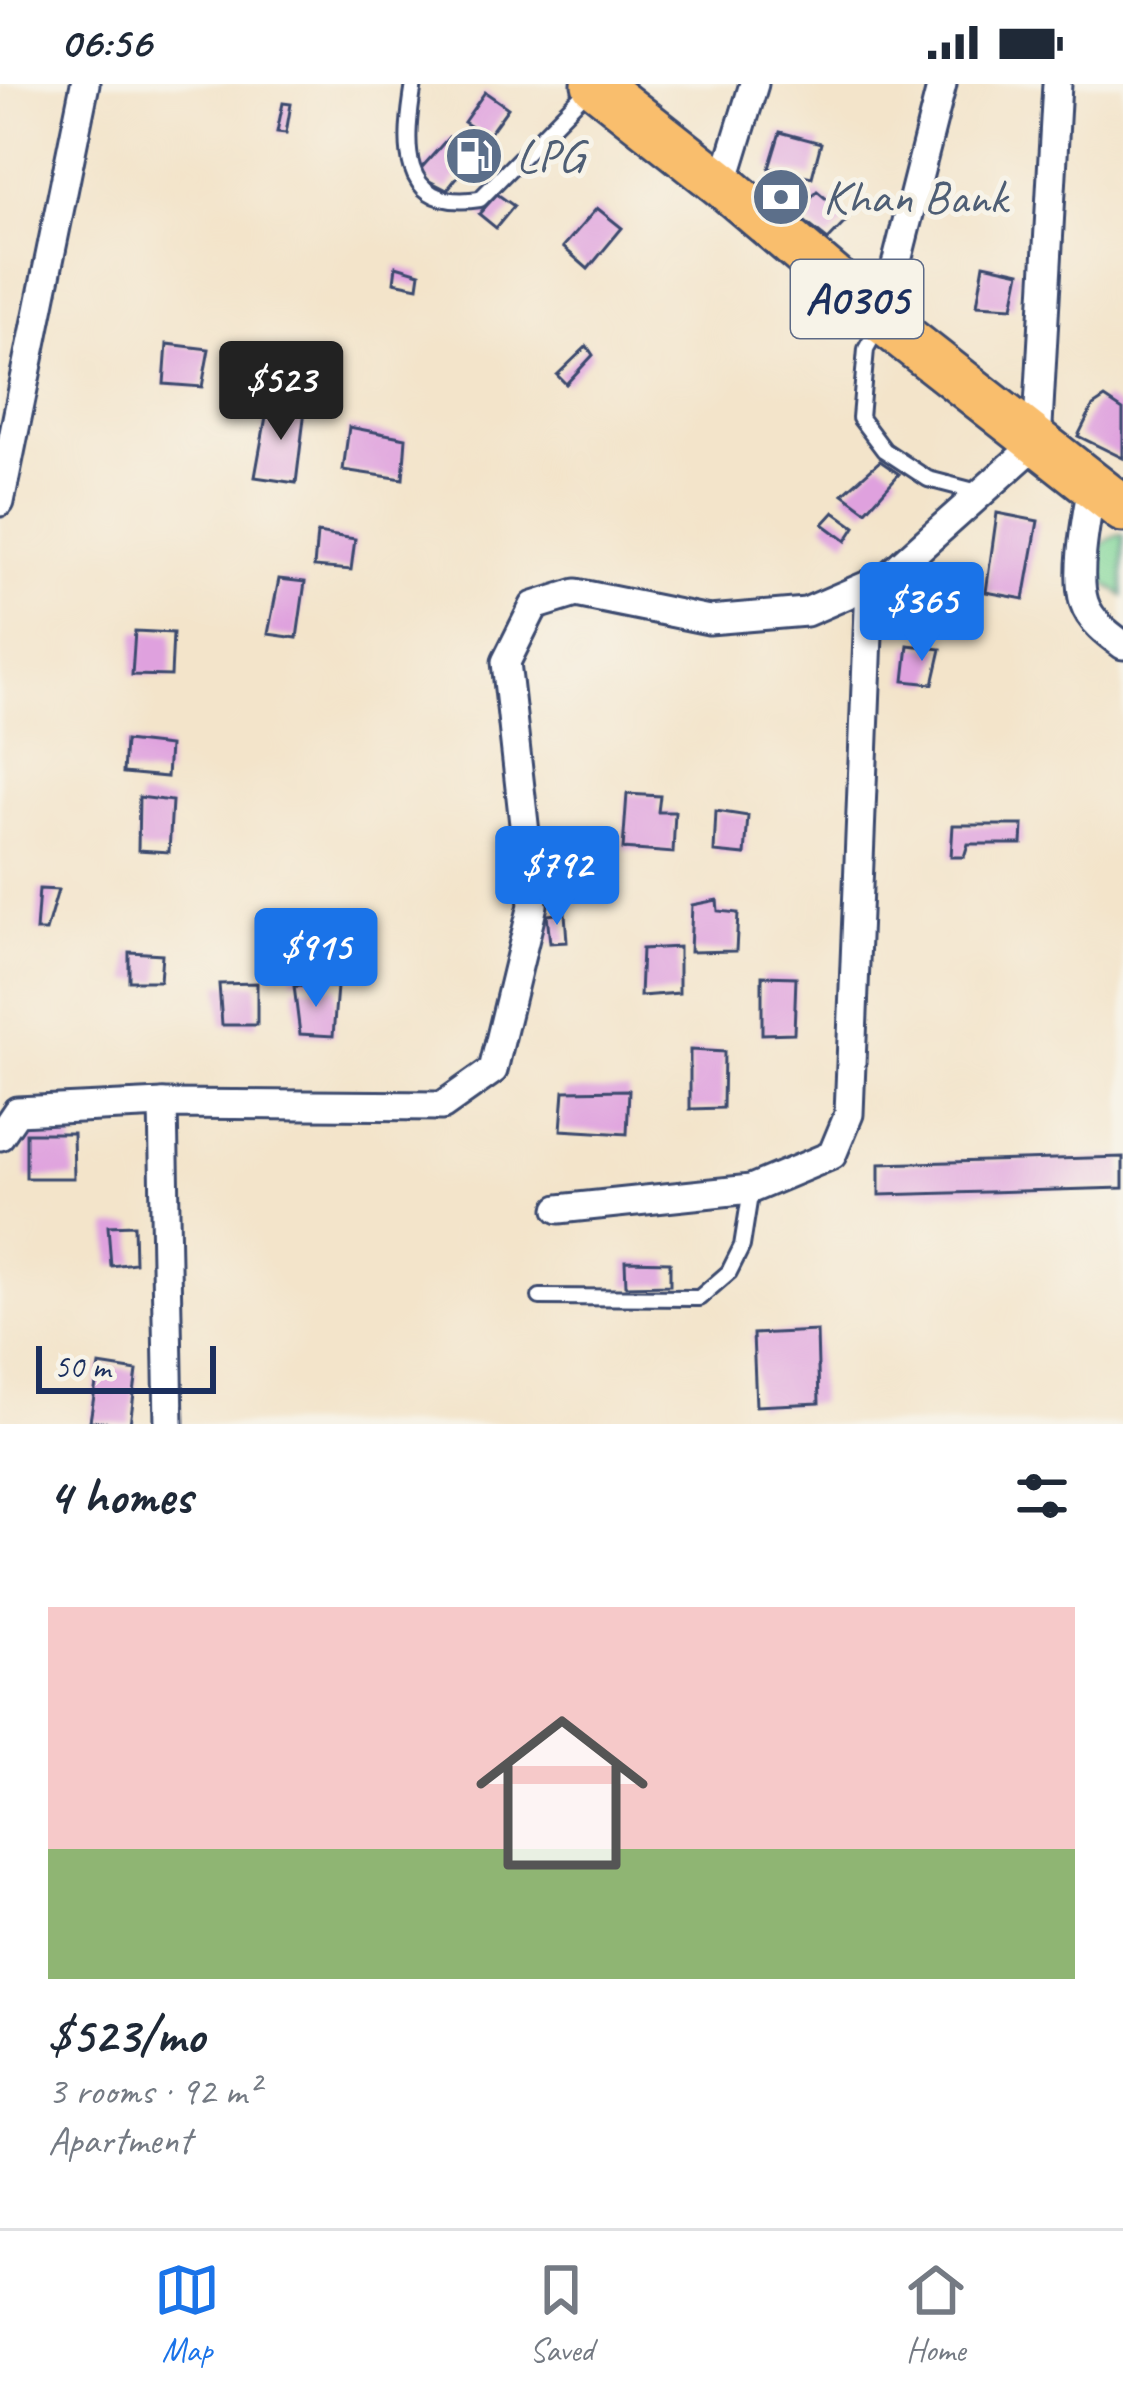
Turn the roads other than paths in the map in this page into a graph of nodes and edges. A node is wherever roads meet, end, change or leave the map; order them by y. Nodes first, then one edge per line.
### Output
1 (85, 84) edge
2 (414, 84) edge
3 (594, 84) edge
4 (754, 84) edge
5 (942, 84) edge
6 (1057, 84) edge
7 (723, 185) junction
8 (881, 320) junction
9 (1037, 443) junction
10 (982, 493) junction
11 (1108, 497) edge
12 (0, 502) edge
13 (870, 584) junction
14 (1123, 645) edge
15 (163, 1104) junction
16 (0, 1136) edge
17 (751, 1189) junction
18 (559, 1209) dead end
19 (540, 1297) dead end
20 (169, 1424) edge

1 - 12 street
2 - 3 lane
3 - 7 highway, A0305
4 - 7 street
5 - 8 street
6 - 9 street
7 - 8 highway, A0305
8 - 9 highway, A0305
8 - 10 lane
9 - 10 street
9 - 11 highway, A0305
10 - 13 street
11 - 14 street
13 - 15 street
13 - 17 street
15 - 16 street
15 - 20 street
17 - 18 street
17 - 19 lane

